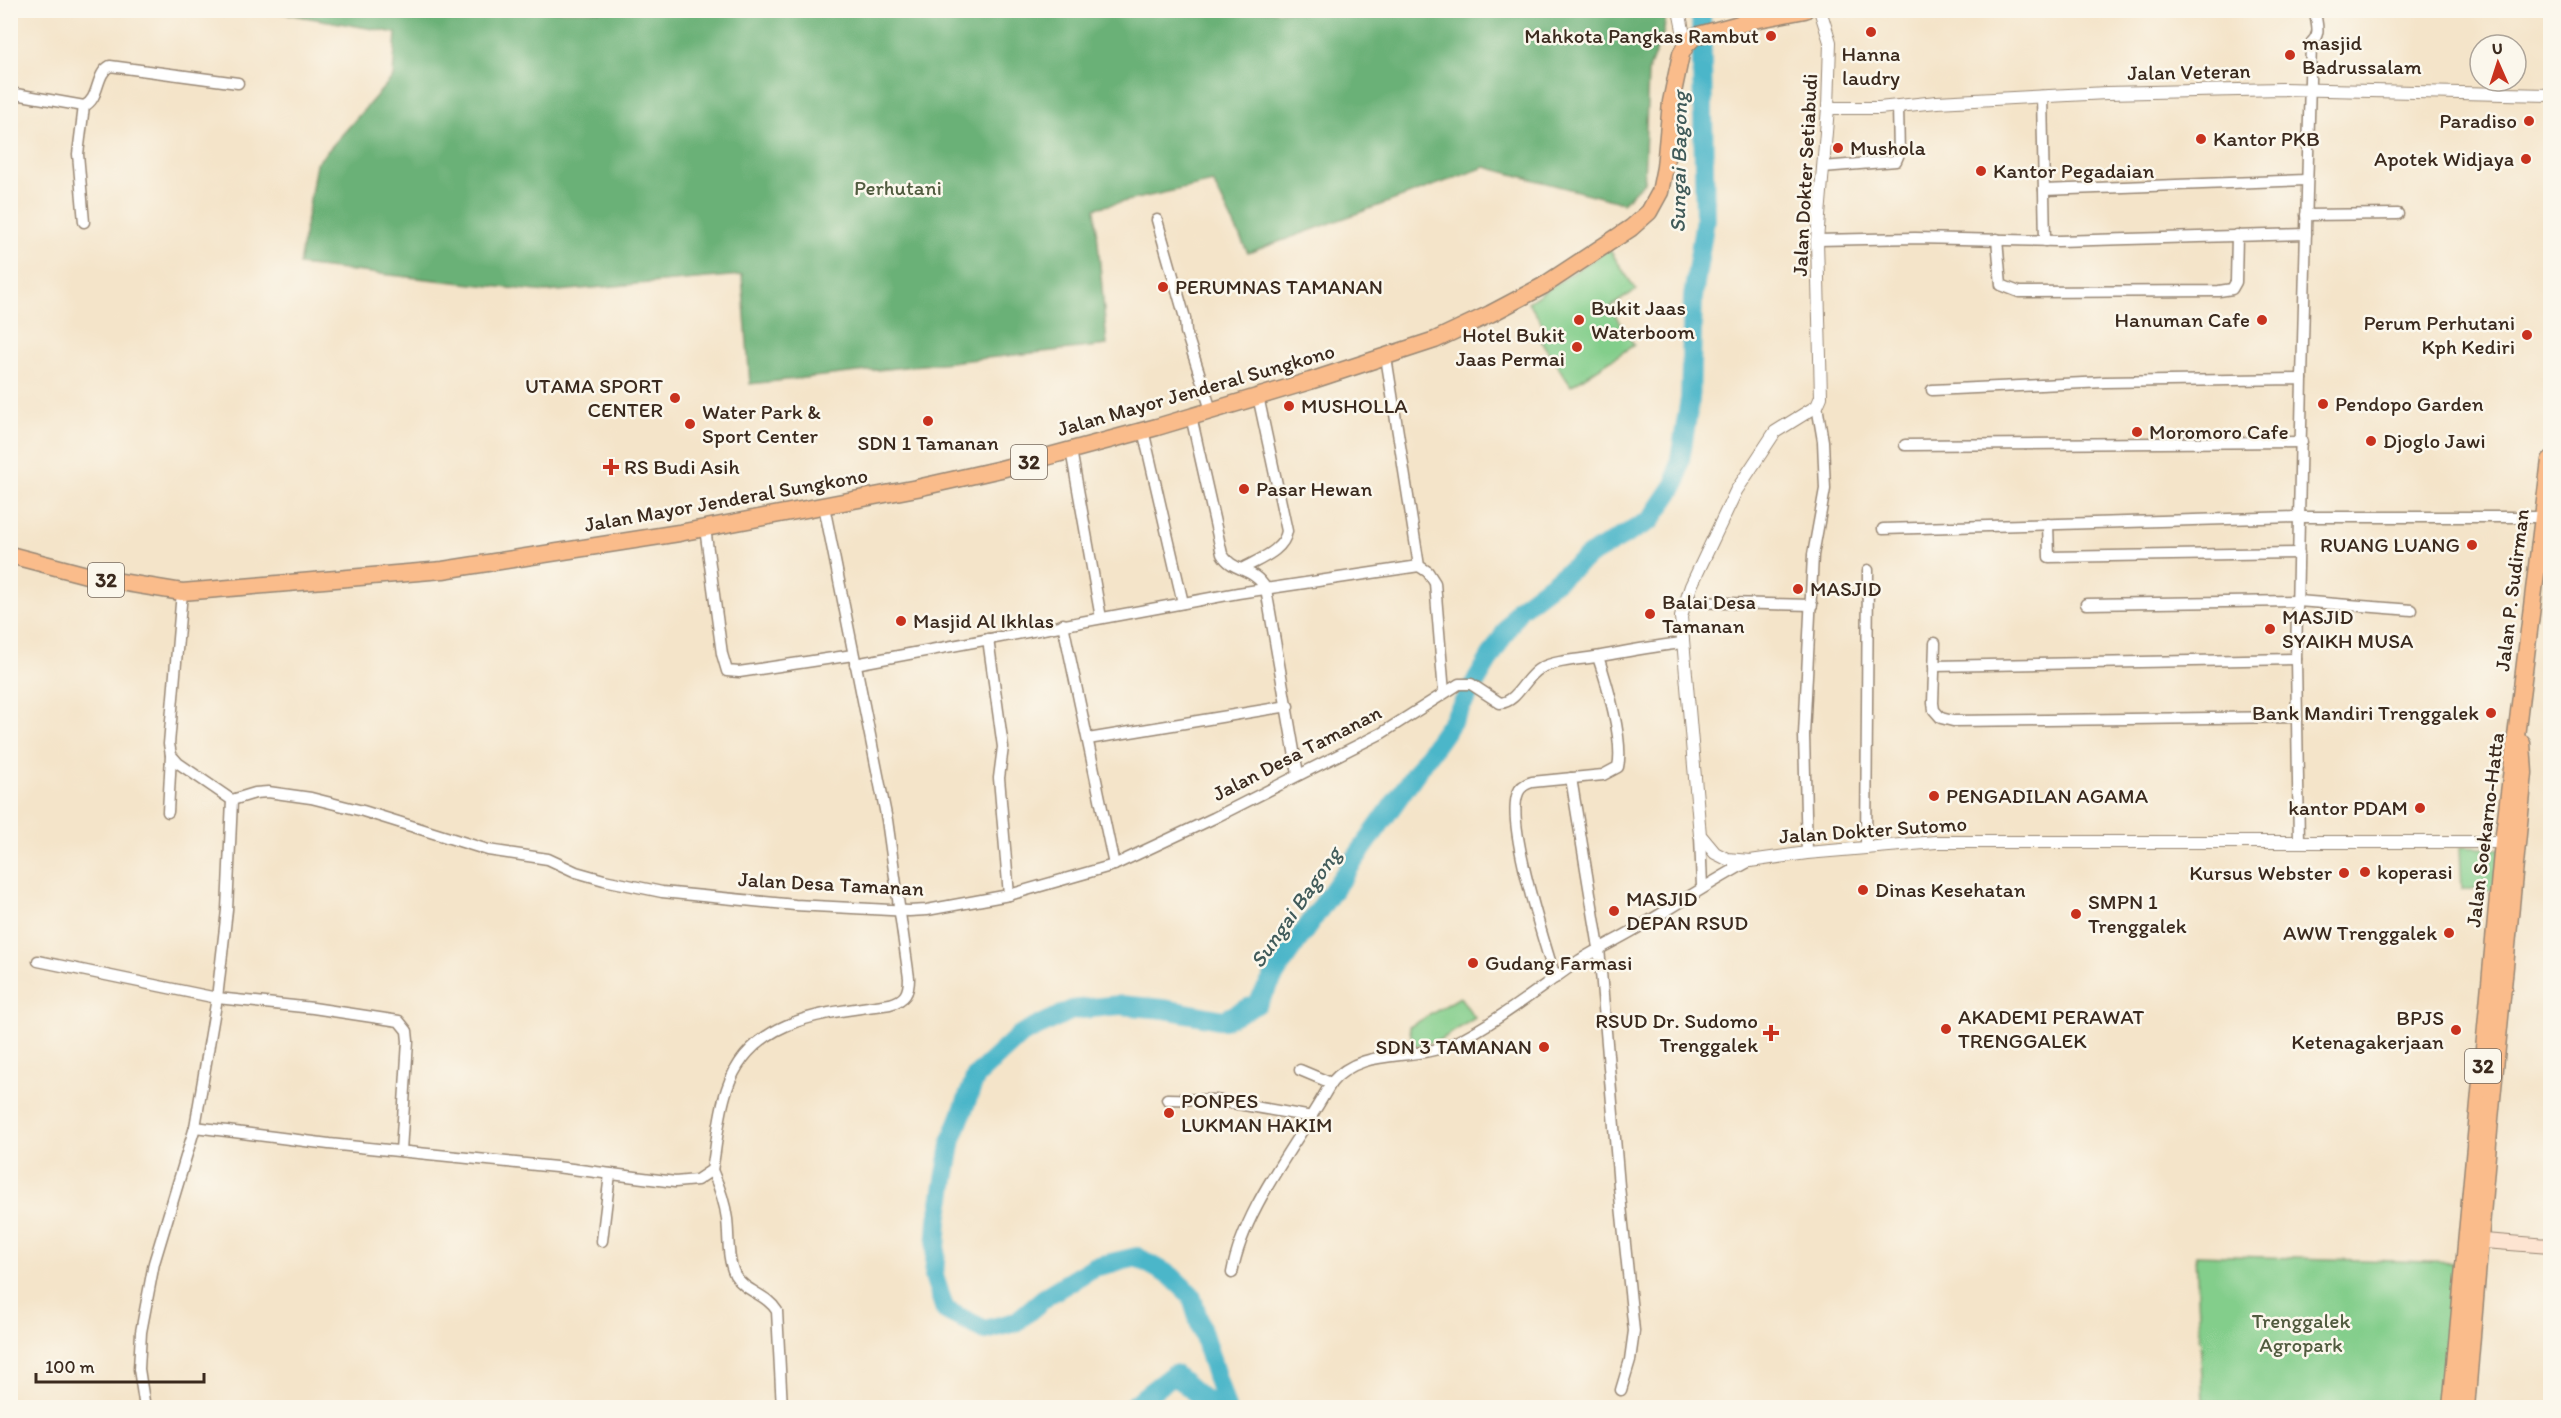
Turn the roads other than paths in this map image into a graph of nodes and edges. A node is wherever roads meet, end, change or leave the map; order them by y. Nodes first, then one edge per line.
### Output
1 (1679, 10) edge
2 (1805, 10) edge
3 (1820, 10) edge
4 (2314, 10) edge
5 (1690, 41) junction
6 (238, 83) dead end
7 (2309, 90) junction
8 (10, 93) edge
9 (2550, 95) edge
10 (2042, 96) junction
11 (84, 106) junction
12 (1898, 106) junction
13 (1828, 108) junction
14 (1823, 167) junction
15 (2306, 180) junction
16 (2044, 190) junction
17 (2397, 214) dead end
18 (2306, 215) junction
19 (1157, 220) dead end
20 (84, 222) dead end
21 (2306, 234) junction
22 (2237, 235) junction
23 (1996, 239) junction
24 (1817, 240) junction
25 (2045, 241) junction
26 (1386, 357) junction
27 (2302, 379) junction
28 (1932, 390) dead end
29 (1258, 396) junction
30 (1817, 406) junction
31 (1211, 410) junction
32 (1191, 416) junction
33 (1143, 430) junction
34 (2302, 442) junction
35 (1905, 445) dead end
36 (1071, 450) junction
37 (2550, 460) edge
38 (824, 506) junction
39 (2299, 517) junction
40 (2544, 517) junction
41 (2048, 524) junction
42 (705, 528) junction
43 (1883, 529) dead end
44 (2298, 552) junction
45 (10, 555) edge
46 (1419, 566) junction
47 (1242, 569) junction
48 (1868, 570) dead end
49 (1266, 589) junction
50 (182, 592) junction
51 (2298, 601) junction
52 (1687, 602) junction
53 (1183, 603) junction
54 (2086, 604) dead end
55 (1812, 605) junction
56 (2412, 610) dead end
57 (1101, 618) junction
58 (1063, 624) junction
59 (988, 639) junction
60 (1682, 644) junction
61 (1935, 644) dead end
62 (1598, 657) junction
63 (854, 659) junction
64 (2296, 659) junction
65 (1934, 666) junction
66 (1444, 693) junction
67 (1287, 706) junction
68 (2296, 717) junction
69 (2519, 724) joint
70 (1088, 739) junction
71 (171, 755) junction
72 (1298, 774) junction
73 (1571, 778) junction
74 (232, 800) junction
75 (168, 812) dead end
76 (1700, 835) junction
77 (2299, 842) junction
78 (2510, 842) junction
79 (1866, 848) junction
80 (1807, 853) junction
81 (1750, 861) junction
82 (1114, 865) junction
83 (1702, 887) junction
84 (1008, 895) junction
85 (900, 909) junction
86 (1599, 948) junction
87 (38, 961) dead end
88 (1555, 978) junction
89 (217, 998) junction
90 (1300, 1070) dead end
91 (1331, 1083) junction
92 (1167, 1099) dead end
93 (1312, 1117) junction
94 (195, 1127) junction
95 (401, 1152) junction
96 (712, 1170) junction
97 (610, 1174) junction
98 (2473, 1240) junction
99 (602, 1242) dead end
100 (2550, 1246) edge
101 (1232, 1274) dead end
102 (1621, 1390) dead end
103 (145, 1407) edge
104 (782, 1407) edge
105 (2451, 1407) edge
106 (2466, 1407) edge

1 - 5 street
2 - 5 highway
3 - 13 street, Jalan Dokter Setiabudi
4 - 7 street
5 - 26 highway, Jalan Mayor Jenderal Sungkono / 32
6 - 11 street
7 - 9 street, Jalan Veteran
7 - 10 street, Jalan Veteran
7 - 15 street
8 - 11 street
10 - 12 street, Jalan Veteran
10 - 16 street
11 - 20 street
12 - 13 street, Jalan Veteran
12 - 14 street
13 - 14 street, Jalan Dokter Setiabudi
14 - 24 street, Jalan Dokter Setiabudi
15 - 16 street
15 - 18 street
16 - 25 street
17 - 18 street
18 - 21 street
19 - 31 street
21 - 22 street
21 - 27 street
22 - 23 street
22 - 25 street
23 - 24 street
23 - 25 street
24 - 30 street, Jalan Dokter Setiabudi
26 - 29 highway, Jalan Mayor Jenderal Sungkono / 32
26 - 46 street
27 - 28 street
27 - 34 street
29 - 31 highway, Jalan Mayor Jenderal Sungkono / 32
29 - 47 street
30 - 52 street
30 - 55 street
31 - 32 highway, Jalan Mayor Jenderal Sungkono / 32
32 - 33 highway, Jalan Mayor Jenderal Sungkono / 32
32 - 47 street
33 - 36 highway, Jalan Mayor Jenderal Sungkono / 32
33 - 53 street
34 - 35 street
34 - 39 street
36 - 38 highway, Jalan Mayor Jenderal Sungkono / 32
36 - 57 street
37 - 40 highway, Jalan P. Sudirman / 32
38 - 42 highway, Jalan Mayor Jenderal Sungkono / 32
38 - 63 street
39 - 40 street
39 - 41 street
39 - 44 street
40 - 69 highway, Jalan P. Sudirman / 32
41 - 43 street
41 - 44 street
42 - 50 highway, Jalan Mayor Jenderal Sungkono / 32
42 - 63 street
44 - 51 street
45 - 50 highway, 32
46 - 49 street
46 - 66 street
47 - 49 street
48 - 79 street
49 - 53 street
49 - 67 street
50 - 71 street
51 - 54 street
51 - 56 street
51 - 64 street
52 - 55 street
52 - 60 street
53 - 57 street
55 - 80 street
57 - 58 street
58 - 59 street
58 - 70 street
59 - 63 street
59 - 84 street
60 - 62 street, Jalan Desa Tamanan
60 - 76 street
61 - 65 street
62 - 66 street, Jalan Desa Tamanan
62 - 73 street
63 - 85 street
64 - 65 street
64 - 68 street
65 - 68 street
66 - 72 street, Jalan Desa Tamanan
67 - 70 street
67 - 72 street
68 - 77 street
69 - 78 highway, Jalan Soekarno-Hatta / 32
70 - 82 street
71 - 74 street
71 - 75 street
72 - 82 street, Jalan Desa Tamanan
73 - 86 street
73 - 88 street
74 - 85 street, Jalan Desa Tamanan
74 - 89 street
76 - 81 street, Jalan Dokter Sutomo
76 - 83 street
77 - 78 street, Jalan Dokter Sutomo
77 - 79 street, Jalan Dokter Sutomo
78 - 98 highway, Jalan Soekarno-Hatta / 32
79 - 80 street, Jalan Dokter Sutomo
80 - 81 street, Jalan Dokter Sutomo
81 - 83 street
82 - 84 street, Jalan Desa Tamanan
83 - 86 street
84 - 85 street, Jalan Desa Tamanan
85 - 96 street
86 - 88 street
86 - 102 street
87 - 89 street
88 - 91 street
89 - 94 street
89 - 95 street
90 - 91 street
91 - 93 street
92 - 93 street
93 - 101 street
94 - 95 street
94 - 103 street
95 - 97 street
96 - 97 street
96 - 104 street
97 - 99 street
98 - 100 main road
98 - 105 highway, Jalan Soekarno-Hatta / 32
98 - 106 highway, Jalan Soekarno-Hatta / 32

